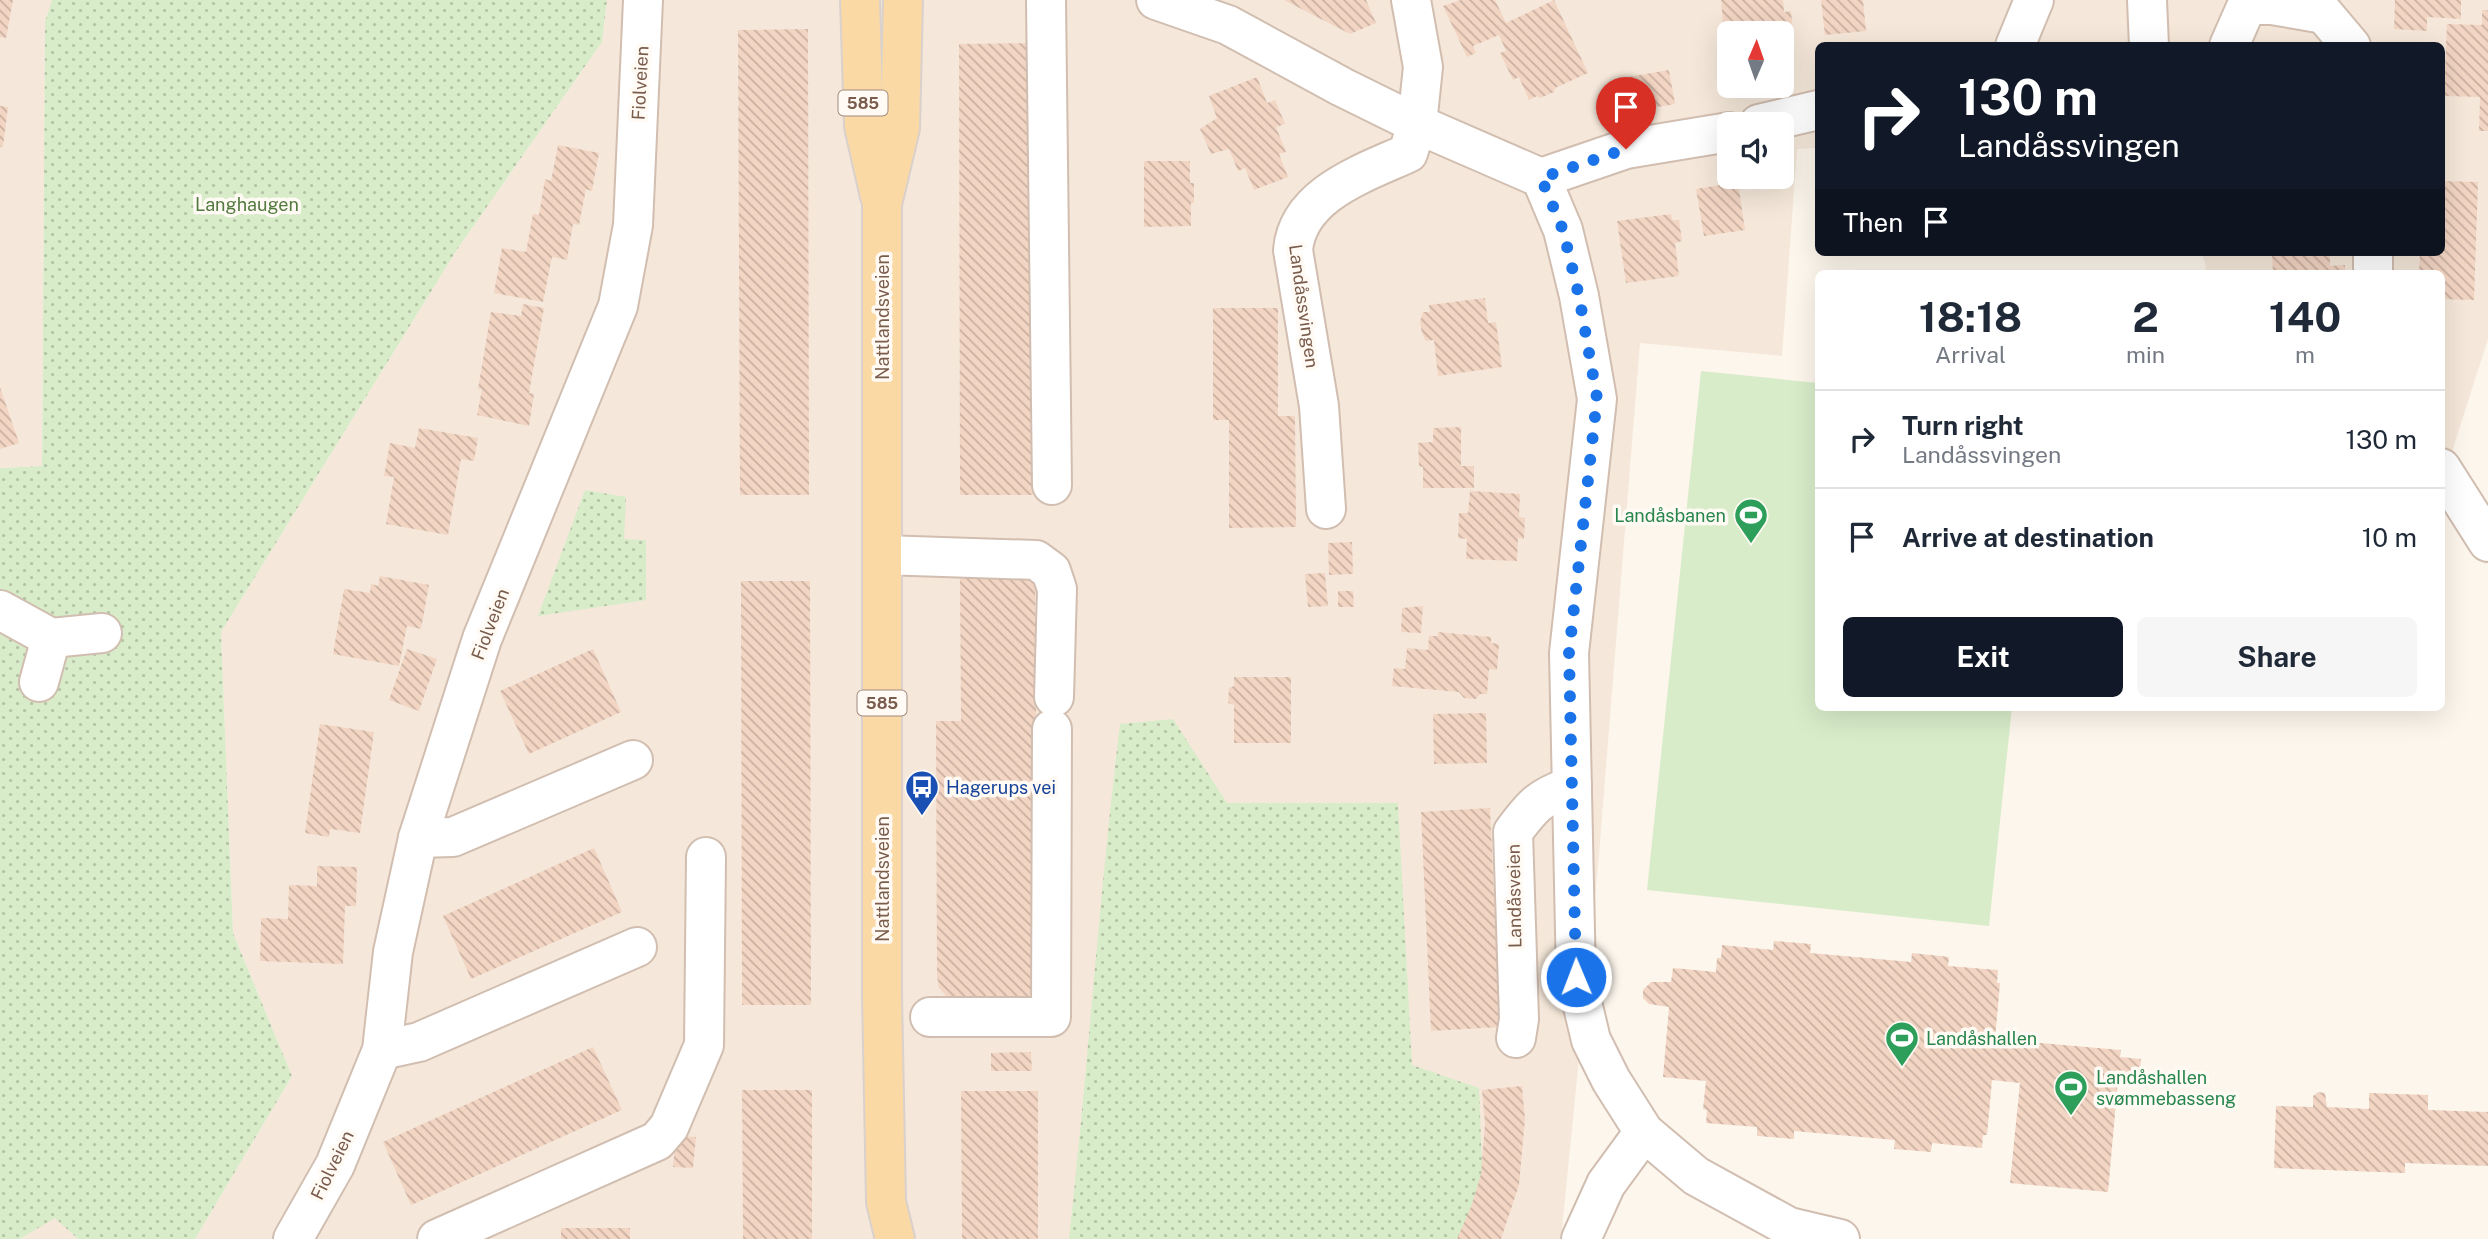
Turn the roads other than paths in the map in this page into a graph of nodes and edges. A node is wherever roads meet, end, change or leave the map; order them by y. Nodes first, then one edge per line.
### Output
1 (643, 0) edge
2 (860, 0) edge
3 (903, 0) edge
4 (1046, 0) edge
5 (1156, 0) edge
6 (1411, 0) edge
7 (2034, 0) edge
8 (2147, 0) edge
9 (2247, 3) edge
10 (2017, 42) edge
11 (2149, 42) edge
12 (2232, 42) edge
13 (2348, 42) edge
14 (1815, 111) edge
15 (1794, 116) edge
16 (1416, 124) junction
17 (1717, 134) edge
18 (1541, 178) junction
19 (883, 204) junction
20 (2445, 474) edge
21 (1052, 485) dead end
22 (1326, 509) dead end
23 (2488, 542) edge
24 (882, 555) junction
25 (0, 610) edge
26 (102, 633) dead end
27 (51, 638) junction
28 (39, 682) dead end
29 (633, 760) dead end
30 (1572, 786) junction
31 (418, 838) junction
32 (706, 857) dead end
33 (637, 947) dead end
34 (930, 1017) dead end
35 (1516, 1038) dead end
36 (382, 1050) junction
37 (1644, 1132) junction
38 (886, 1202) junction
39 (1787, 1233) edge
40 (293, 1239) edge
41 (437, 1239) edge
42 (878, 1239) edge
43 (895, 1239) edge
44 (1581, 1239) edge
45 (1840, 1239) edge

1 - 31 street, Fiolveien
2 - 19 main road, Nattlandsveien / 585
3 - 19 main road, Nattlandsveien / 585
4 - 21 street
5 - 16 street
6 - 16 street
7 - 10 street
8 - 11 street
9 - 12 street
9 - 13 street
14 - 15 street
16 - 18 street
16 - 22 street, Landåssvingen
17 - 18 street
18 - 30 street
19 - 24 main road, Nattlandsveien / 585
20 - 23 street
24 - 34 street
24 - 38 main road, Nattlandsveien / 585
25 - 27 street
26 - 27 street
27 - 28 street
29 - 31 street
30 - 35 street, Landåsveien
30 - 37 street
31 - 36 street, Fiolveien
32 - 41 street
33 - 36 street
36 - 40 street, Fiolveien
37 - 39 street
37 - 44 street
38 - 42 main road, Nattlandsveien / 585
38 - 43 main road, Nattlandsveien / 585
39 - 45 street

